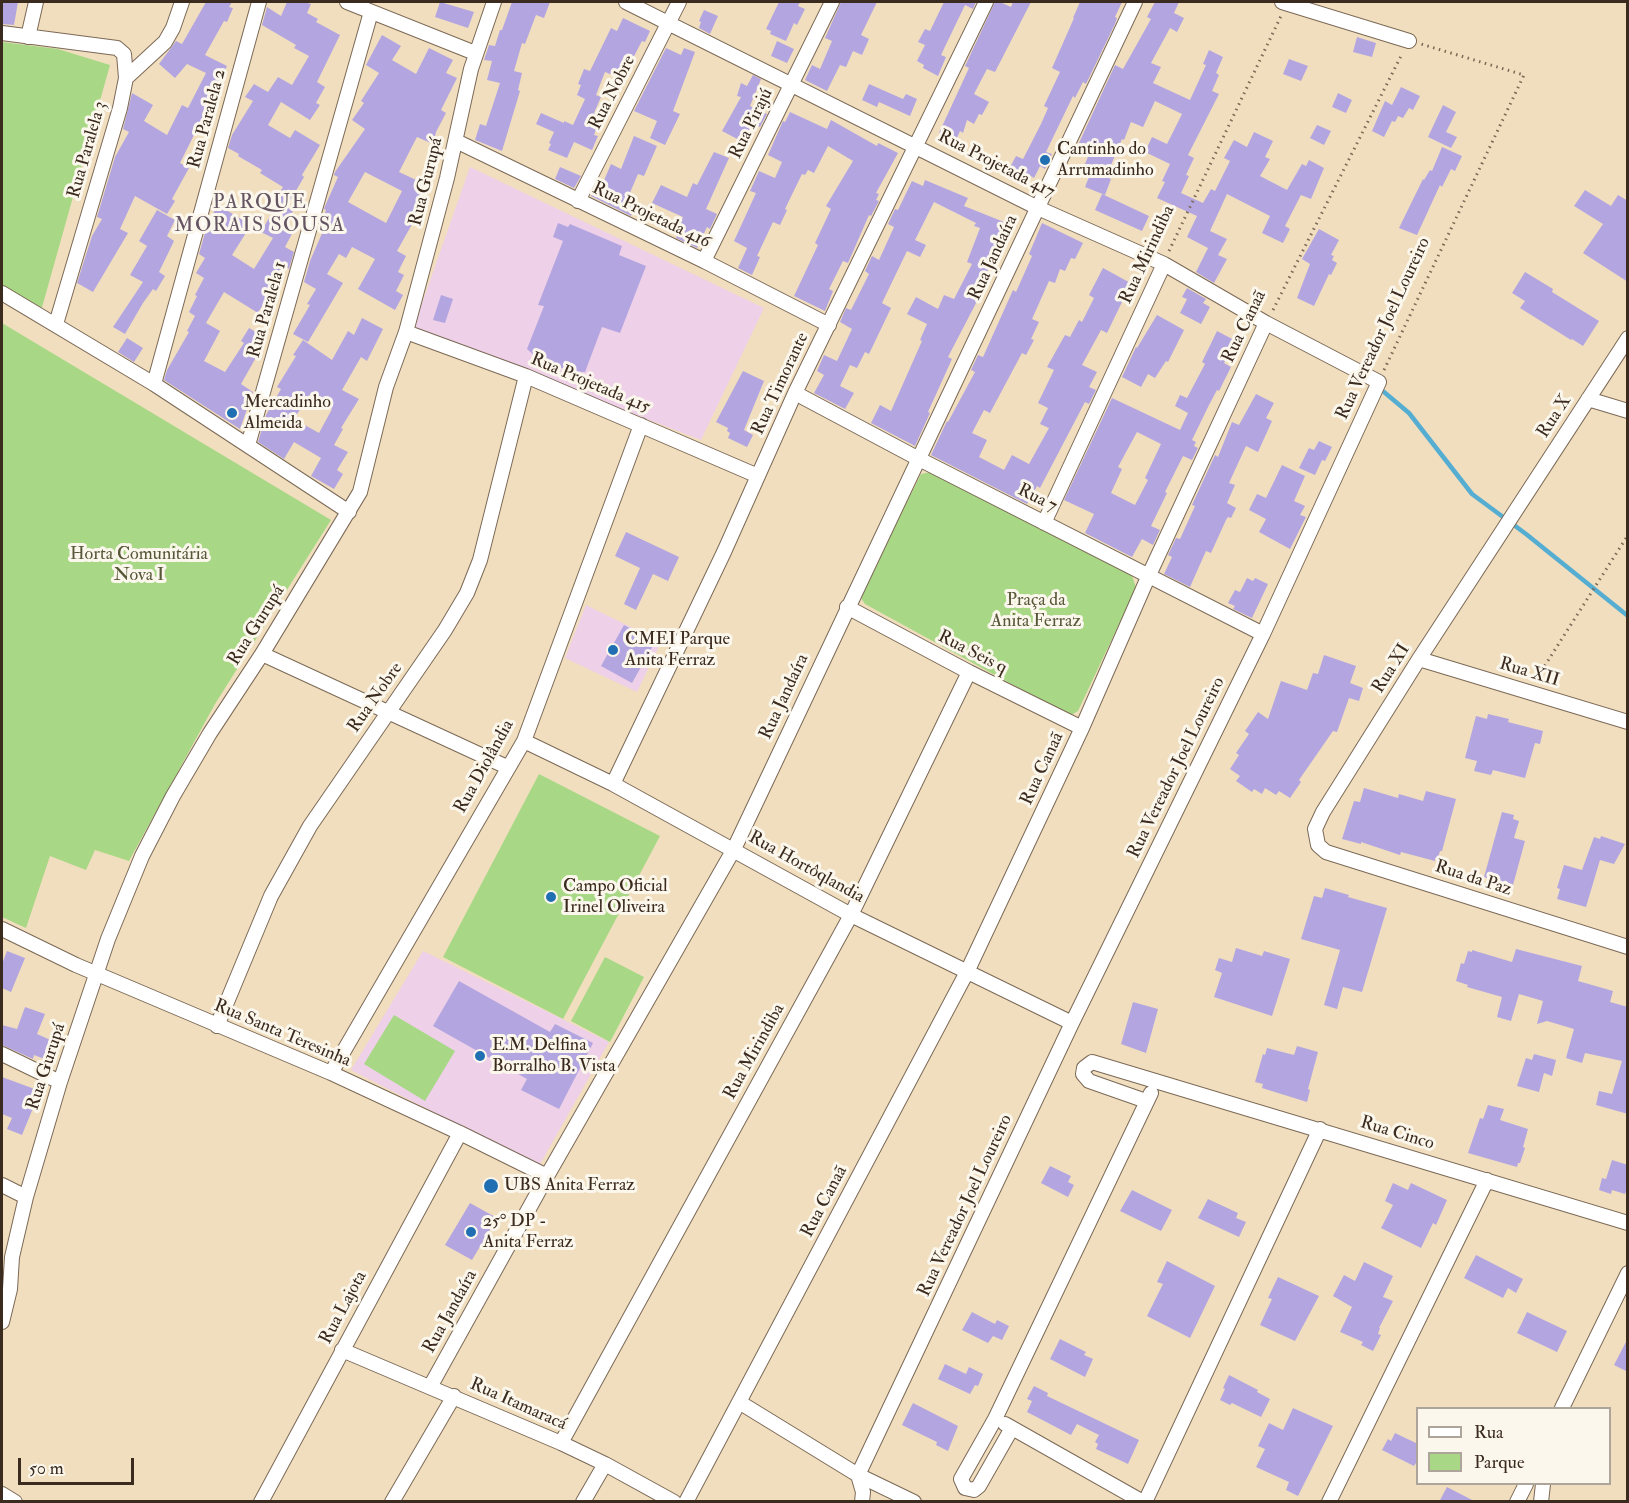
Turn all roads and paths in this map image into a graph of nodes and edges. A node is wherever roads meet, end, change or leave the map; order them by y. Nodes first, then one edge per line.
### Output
1 (36, 2) edge
2 (182, 2) edge
3 (258, 2) edge
4 (347, 2) edge
5 (494, 2) edge
6 (626, 2) edge
7 (679, 2) edge
8 (832, 2) edge
9 (986, 2) edge
10 (1135, 2) edge
11 (1285, 3) edge
12 (371, 12) junction
13 (669, 22) junction
14 (2, 33) edge
15 (28, 37) junction
16 (1409, 40) junction
17 (475, 54) junction
18 (126, 78) junction
19 (792, 84) junction
20 (456, 141) junction
21 (917, 146) junction
22 (578, 201) junction
23 (1038, 207) junction
24 (704, 261) junction
25 (1164, 264) junction
26 (2, 293) edge
27 (1266, 323) junction
28 (56, 324) junction
29 (829, 325) junction
30 (406, 332) junction
31 (1628, 338) edge
32 (526, 376) junction
33 (1379, 382) junction
34 (154, 384) junction
35 (795, 393) junction
36 (1588, 399) junction
37 (1628, 411) edge
38 (641, 425) junction
39 (248, 444) junction
40 (920, 459) junction
41 (758, 476) junction
42 (349, 512) junction
43 (1509, 520) joint
44 (1044, 523) junction
45 (1628, 536) edge
46 (1149, 575) junction
47 (847, 608) junction
48 (1263, 634) junction
49 (262, 654) junction
50 (1419, 659) junction
51 (969, 672) junction
52 (1528, 692) junction
53 (388, 713) junction
54 (1628, 722) edge
55 (1082, 728) junction
56 (524, 741) junction
57 (507, 767) junction
58 (613, 784) junction
59 (1316, 837) joint
60 (734, 849) junction
61 (851, 915) junction
62 (2, 929) edge
63 (1628, 947) edge
64 (968, 972) junction
65 (97, 973) junction
66 (1072, 1023) junction
67 (217, 1026) junction
68 (2, 1054) edge
69 (331, 1073) junction
70 (60, 1082) junction
71 (1156, 1083) junction
72 (1146, 1101) junction
73 (1320, 1129) junction
74 (460, 1133) junction
75 (547, 1176) junction
76 (1486, 1180) junction
77 (2, 1185) edge
78 (26, 1197) junction
79 (1628, 1223) edge
80 (12, 1257) junction
81 (1628, 1274) edge
82 (2, 1279) edge
83 (2, 1316) edge
84 (342, 1350) junction
85 (430, 1387) junction
86 (454, 1396) junction
87 (739, 1402) junction
88 (1562, 1407) edge
89 (995, 1419) junction
90 (1012, 1428) junction
91 (561, 1443) junction
92 (605, 1464) junction
93 (858, 1475) junction
94 (1526, 1485) edge
95 (1543, 1485) edge
96 (2, 1494) edge
97 (15, 1502) edge
98 (261, 1502) edge
99 (392, 1502) edge
100 (583, 1502) edge
101 (674, 1502) edge
102 (686, 1502) edge
103 (862, 1502) edge
104 (914, 1502) edge
105 (1144, 1502) edge
106 (1329, 1502) edge
107 (1517, 1502) edge
108 (1541, 1502) edge

1 - 15 street
2 - 18 street
3 - 34 street, Rua Paralela 2
4 - 12 street
5 - 17 street, Rua Gurupá
6 - 13 street, Rua Projetada 417
7 - 13 street, Rua Nobre
8 - 19 street, Rua Pirajú
9 - 21 street, Rua Timorante
10 - 23 street, Rua Jandaíra
11 - 16 street
11 - 25 path, Rua Mirindiba
12 - 17 street
12 - 39 street, Rua Paralela 1
13 - 19 street, Rua Projetada 417
13 - 22 street, Rua Nobre
14 - 15 street
15 - 18 street
16 - 27 path, Rua Canaã
16 - 33 path, Rua Vereador Joel Loureiro
17 - 20 street, Rua Gurupá
18 - 28 street, Rua Paralela 3
19 - 21 street, Rua Projetada 417
19 - 24 street, Rua Pirajú
20 - 22 street, Rua Projetada 416
20 - 30 street, Rua Gurupá
21 - 23 street, Rua Projetada 417
21 - 29 street, Rua Timorante
22 - 24 street, Rua Projetada 416
23 - 25 street, Rua Projetada 417
23 - 40 street, Rua Jandaíra
24 - 29 street, Rua Projetada 416
25 - 27 street, Rua Projetada 417
25 - 44 street, Rua Mirindiba
26 - 28 street
27 - 33 street, Rua Projetada 417
27 - 46 street, Rua Canaã
28 - 34 street
29 - 35 street, Rua Timorante
30 - 32 street, Rua Projetada 415
30 - 42 street, Rua Gurupá
31 - 36 street, Rua X
32 - 38 street, Rua Projetada 415
32 - 53 street, Rua Nobre
33 - 48 street, Rua Vereador Joel Loureiro
34 - 39 street
35 - 40 street, Rua 7
35 - 41 street, Rua Timorante
36 - 37 street
36 - 43 street, Rua X
38 - 41 street, Rua Projetada 415
38 - 56 street, Rua Diolândia
39 - 42 street
40 - 44 street, Rua 7
40 - 47 street, Rua Jandaíra
41 - 58 street, Rua Timorante
42 - 49 street, Rua Gurupá
43 - 50 street, Rua XI
44 - 46 street, Rua 7
45 - 52 path
46 - 48 street, Rua 7
46 - 55 street, Rua Canaã
47 - 51 street, Rua Seis q
47 - 60 street, Rua Jandaíra
48 - 66 street, Rua Vereador Joel Loureiro
49 - 53 street
49 - 65 street, Rua Gurupá
50 - 52 street, Rua XII
50 - 59 street, Rua XI
51 - 55 street, Rua Seis q
51 - 61 street, Rua Mirindiba
52 - 54 street, Rua XII
53 - 57 street
53 - 67 street, Rua Nobre
55 - 64 street, Rua Canaã
56 - 57 street, Rua Diolândia
56 - 58 street, Rua Hortôqlandia
57 - 69 street, Rua Diolândia
58 - 60 street, Rua Hortôqlandia
59 - 63 street, Rua da Paz
60 - 61 street, Rua Hortôqlandia
60 - 75 street, Rua Jandaíra
61 - 64 street, Rua Hortôqlandia
61 - 91 street, Rua Mirindiba
62 - 65 street, Rua Santa Teresinha
64 - 66 street, Rua Hortôqlandia
64 - 87 street, Rua Canaã
65 - 67 street, Rua Santa Teresinha
65 - 70 street, Rua Gurupá
66 - 93 street, Rua Vereador Joel Loureiro
67 - 69 street, Rua Santa Teresinha
68 - 70 street
69 - 74 street, Rua Santa Teresinha
70 - 78 street, Rua Gurupá
71 - 72 street
71 - 72 street, Rua Cinco
71 - 73 street, Rua Cinco
72 - 89 street
73 - 76 street, Rua Cinco
73 - 105 street
74 - 75 street, Rua Santa Teresinha
74 - 84 street, Rua Lajota
75 - 85 street, Rua Jandaíra
76 - 79 street, Rua Cinco
76 - 106 street
77 - 78 street
78 - 80 street, Rua Gurupá
80 - 82 street, Rua Gurupá
80 - 83 street, Rua Gurupá
81 - 88 street
84 - 85 street, Rua Itamaracá
84 - 98 street, Rua Lajota
85 - 86 street, Rua Itamaracá
86 - 91 street, Rua Itamaracá
86 - 99 street
87 - 93 street
87 - 102 street, Rua Canaã
89 - 90 street
89 - 90 street
90 - 105 street
91 - 92 street, Rua Itamaracá
92 - 100 street
92 - 101 street, Rua Itamaracá
93 - 103 street
93 - 104 street
94 - 107 street
95 - 108 street
96 - 97 street

